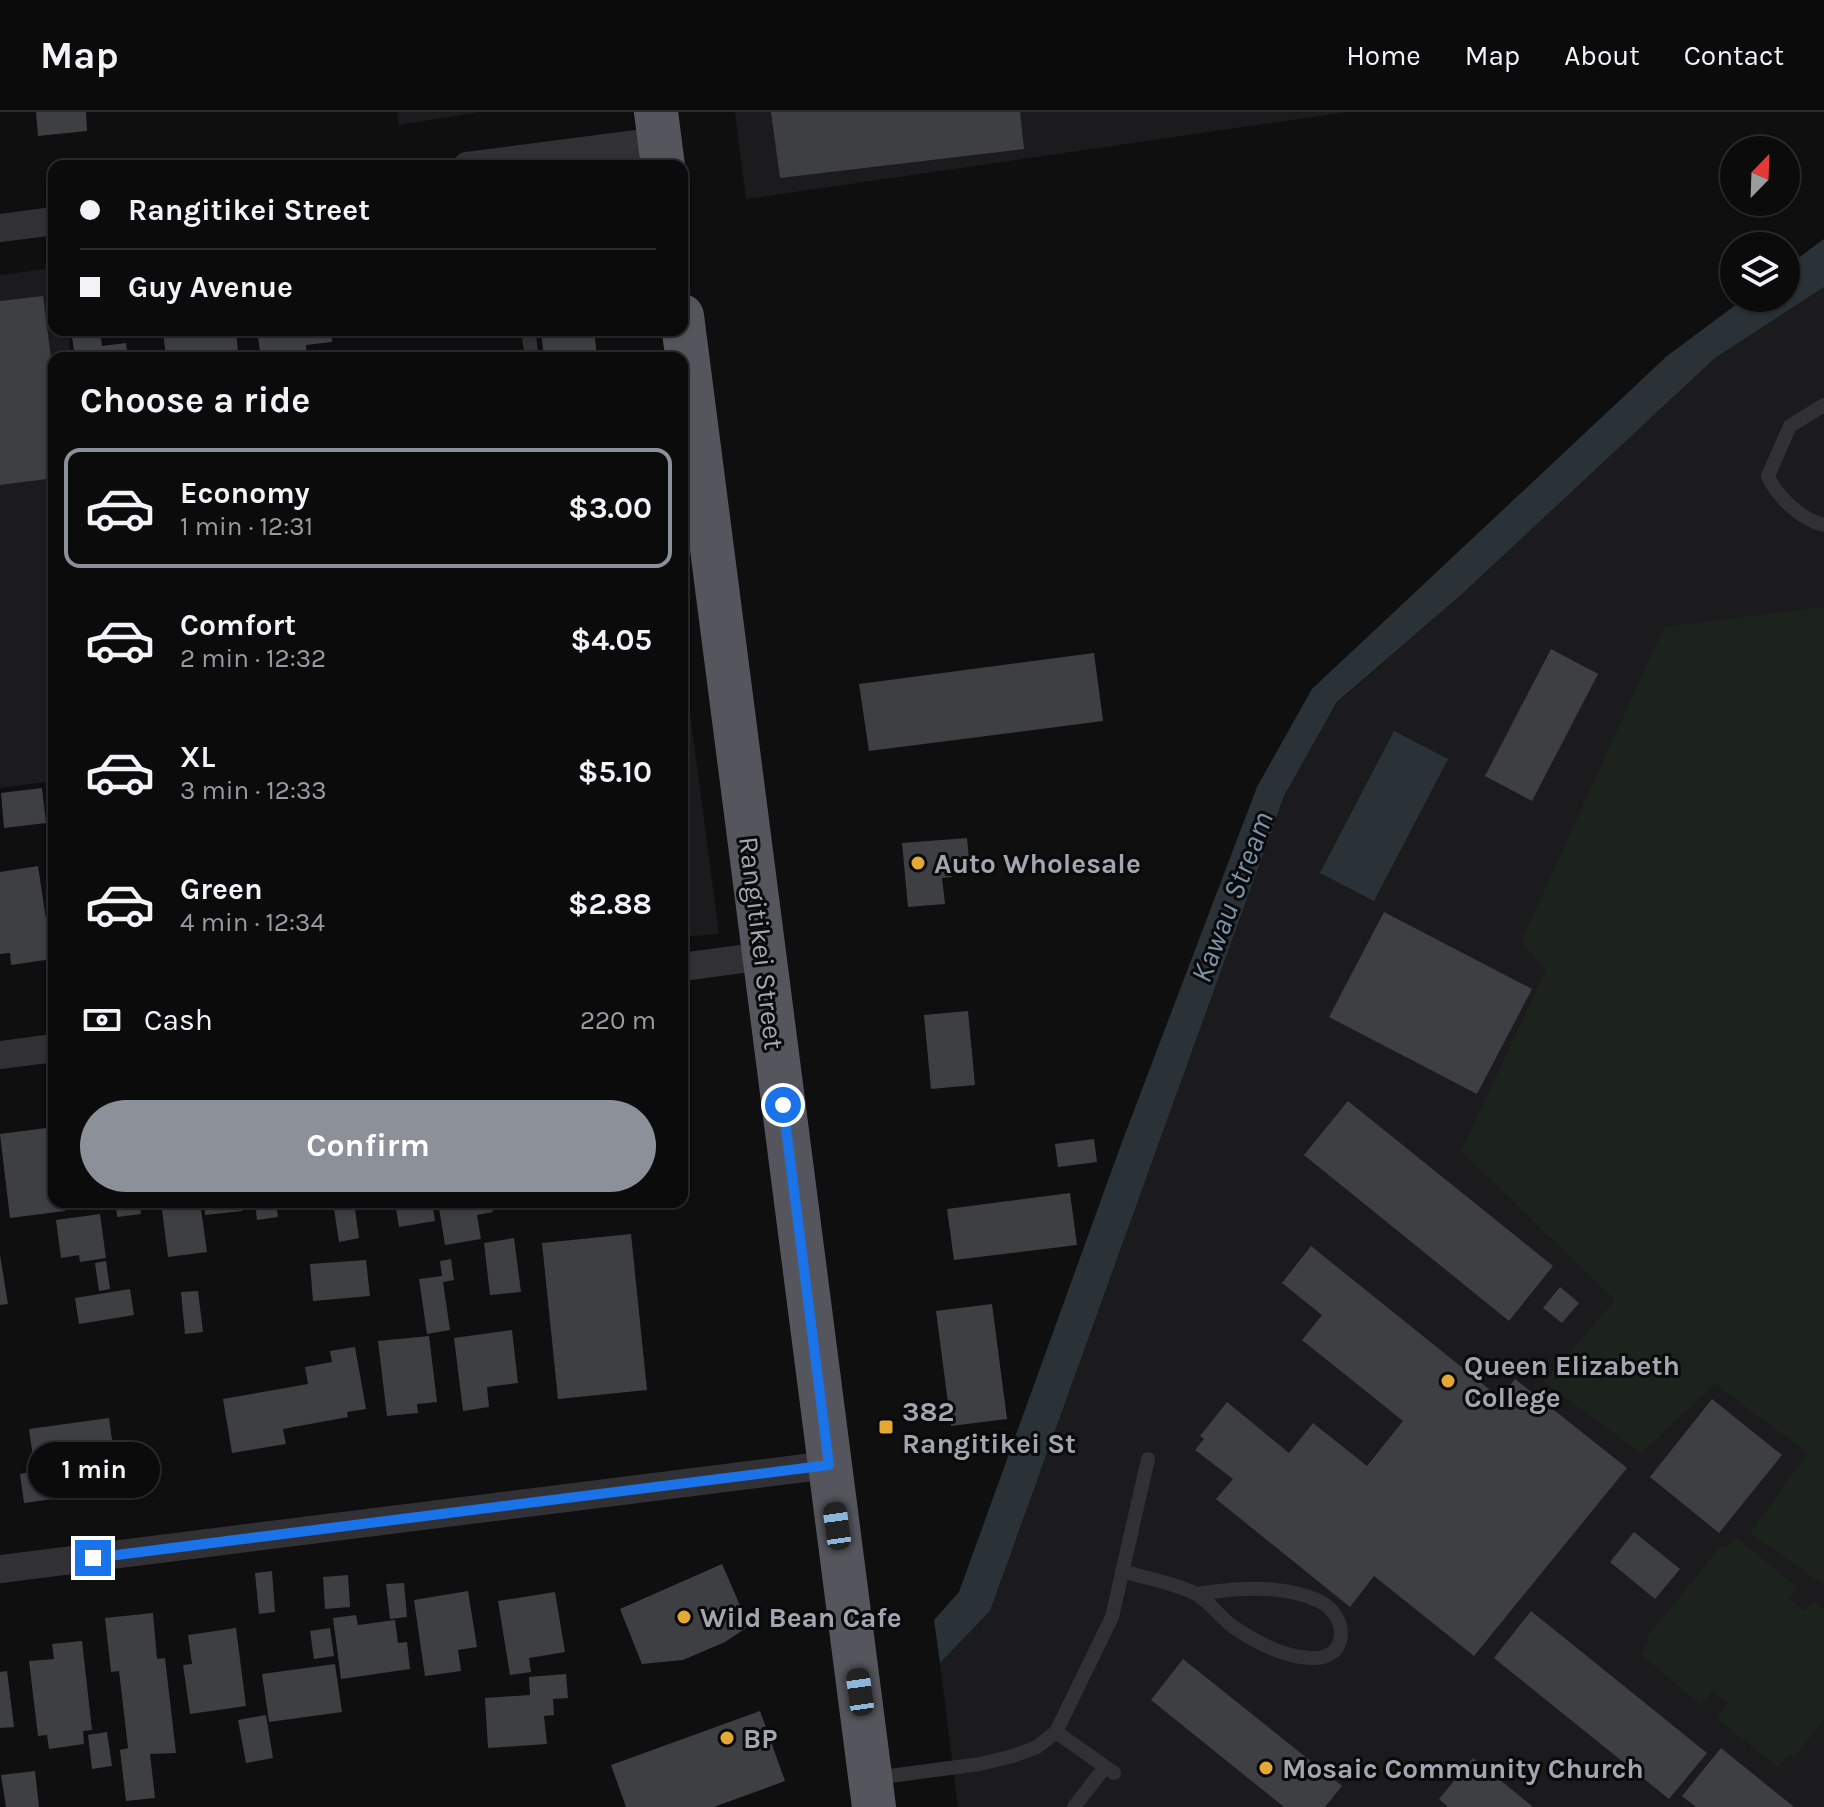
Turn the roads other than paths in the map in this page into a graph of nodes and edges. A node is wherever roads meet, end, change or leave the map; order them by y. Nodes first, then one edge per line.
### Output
1 (660, 140) edge
2 (512, 160) edge
3 (48, 222) edge
4 (0, 228) edge
5 (688, 363) edge
6 (1824, 405) edge
7 (1824, 525) edge
8 (764, 956) junction
9 (688, 966) edge
10 (48, 1049) edge
11 (0, 1055) edge
12 (1148, 1459) dead end
13 (829, 1465) junction
14 (0, 1569) edge
15 (1122, 1571) junction
16 (1196, 1594) junction
17 (1056, 1732) junction
18 (872, 1793) edge
19 (1074, 1807) edge

1 - 2 street
3 - 4 street
5 - 8 highway, Rangitikei Street
6 - 7 lane
8 - 9 street
8 - 13 highway, Rangitikei Street
10 - 11 street
12 - 15 lane
13 - 14 street
13 - 18 highway, Rangitikei Street
15 - 16 lane
15 - 17 lane
16 - 16 lane
17 - 18 lane
17 - 19 lane

